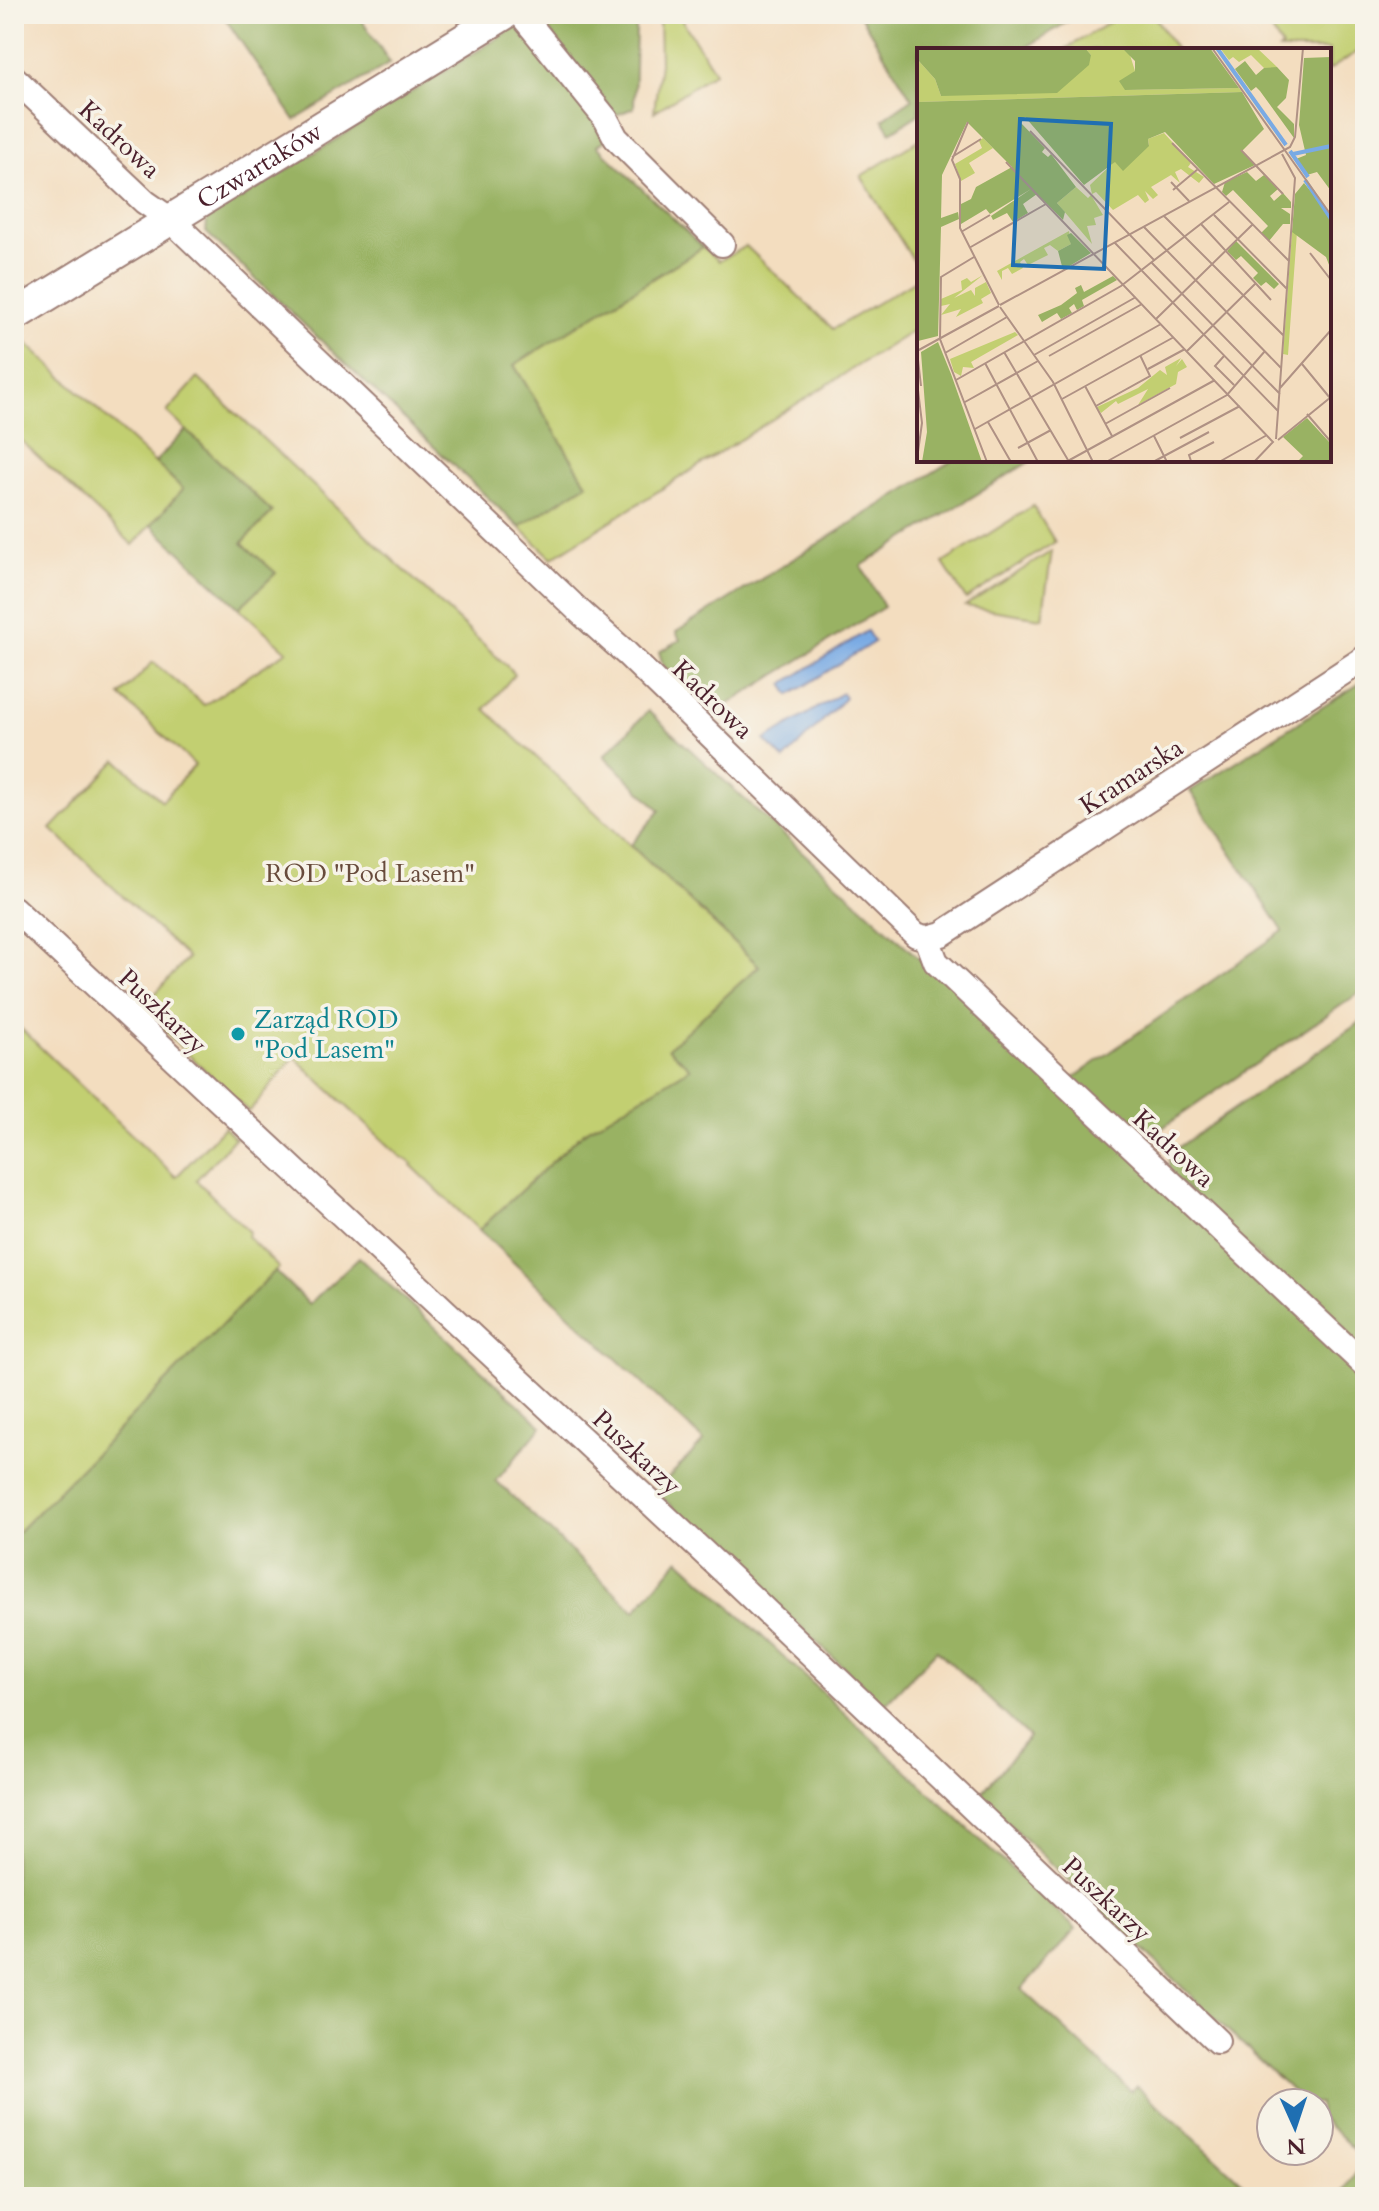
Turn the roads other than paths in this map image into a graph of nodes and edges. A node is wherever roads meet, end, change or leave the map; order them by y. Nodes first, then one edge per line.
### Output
1 (505, 14) edge
2 (521, 14) edge
3 (14, 78) edge
4 (171, 220) junction
5 (722, 244) dead end
6 (14, 316) edge
7 (1365, 658) edge
8 (14, 909) edge
9 (927, 938) junction
10 (1365, 1365) edge
11 (1217, 2041) dead end

1 - 4 street, Czwartaków
2 - 5 street
3 - 4 street, Kadrowa
4 - 6 street, Czwartaków
4 - 9 street, Kadrowa
7 - 9 street, Kramarska
8 - 11 street, Puszkarzy
9 - 10 street, Kadrowa

